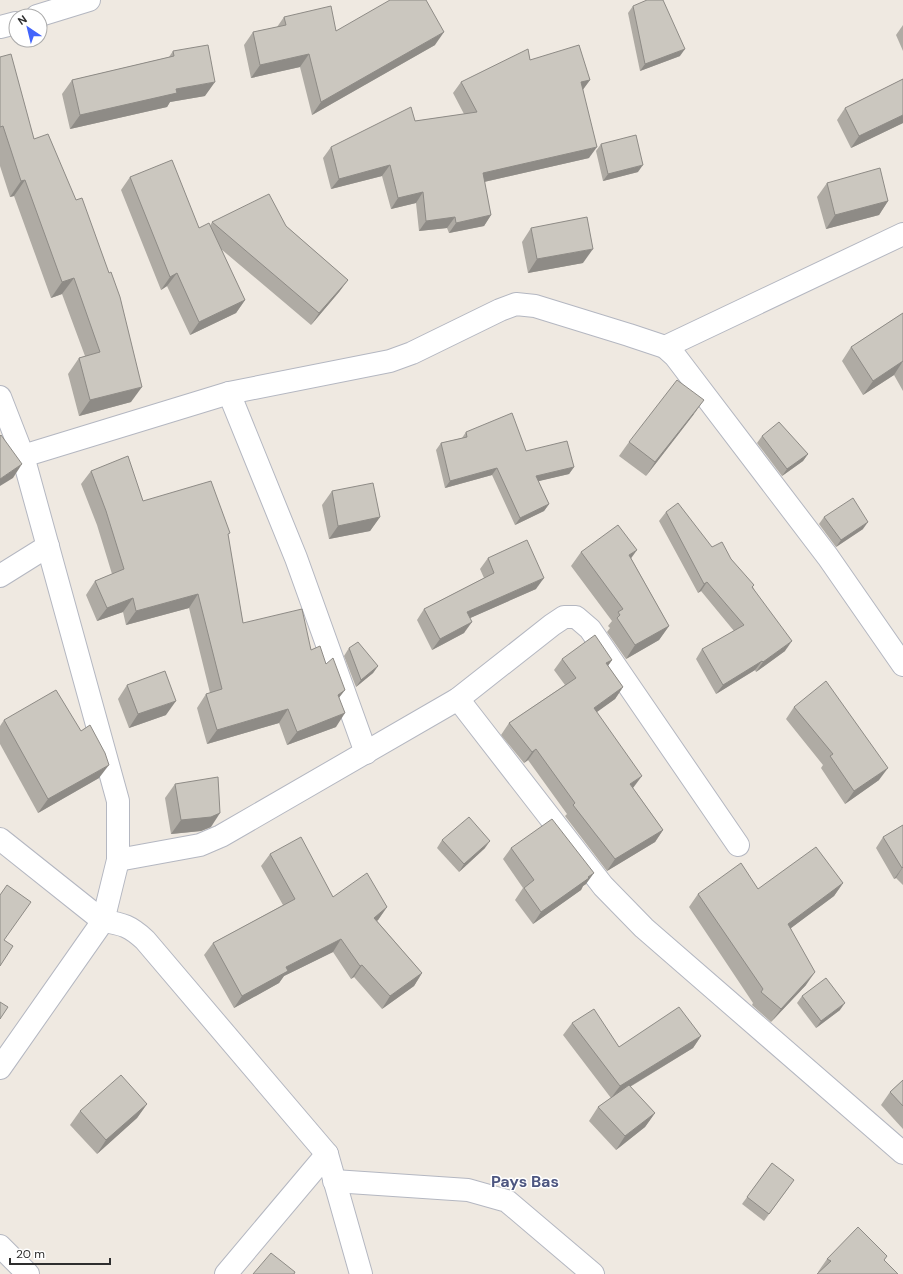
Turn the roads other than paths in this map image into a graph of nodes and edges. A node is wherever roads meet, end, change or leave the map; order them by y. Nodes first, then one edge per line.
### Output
1 (89, 0) edge
2 (48, 13) edge
3 (903, 234) edge
4 (665, 347) junction
5 (229, 393) junction
6 (0, 397) edge
7 (23, 456) junction
8 (48, 546) junction
9 (0, 576) edge
10 (903, 665) edge
11 (458, 699) junction
12 (366, 753) junction
13 (0, 840) edge
14 (738, 845) dead end
15 (118, 860) junction
16 (103, 921) junction
17 (0, 1068) edge
18 (903, 1153) edge
19 (327, 1154) junction
20 (334, 1181) junction
21 (0, 1246) edge
22 (28, 1274) edge
23 (226, 1274) edge
24 (361, 1274) edge
25 (593, 1274) edge

1 - 2 street
3 - 4 street
4 - 5 street
4 - 10 street
5 - 7 street
5 - 12 street
6 - 7 street
7 - 8 street
8 - 9 street
8 - 15 street
11 - 12 street
11 - 14 street
11 - 18 street
12 - 15 street
13 - 16 street
15 - 16 street
16 - 17 street
16 - 19 street
19 - 20 street
19 - 23 street
20 - 24 street
20 - 25 street
21 - 22 street

